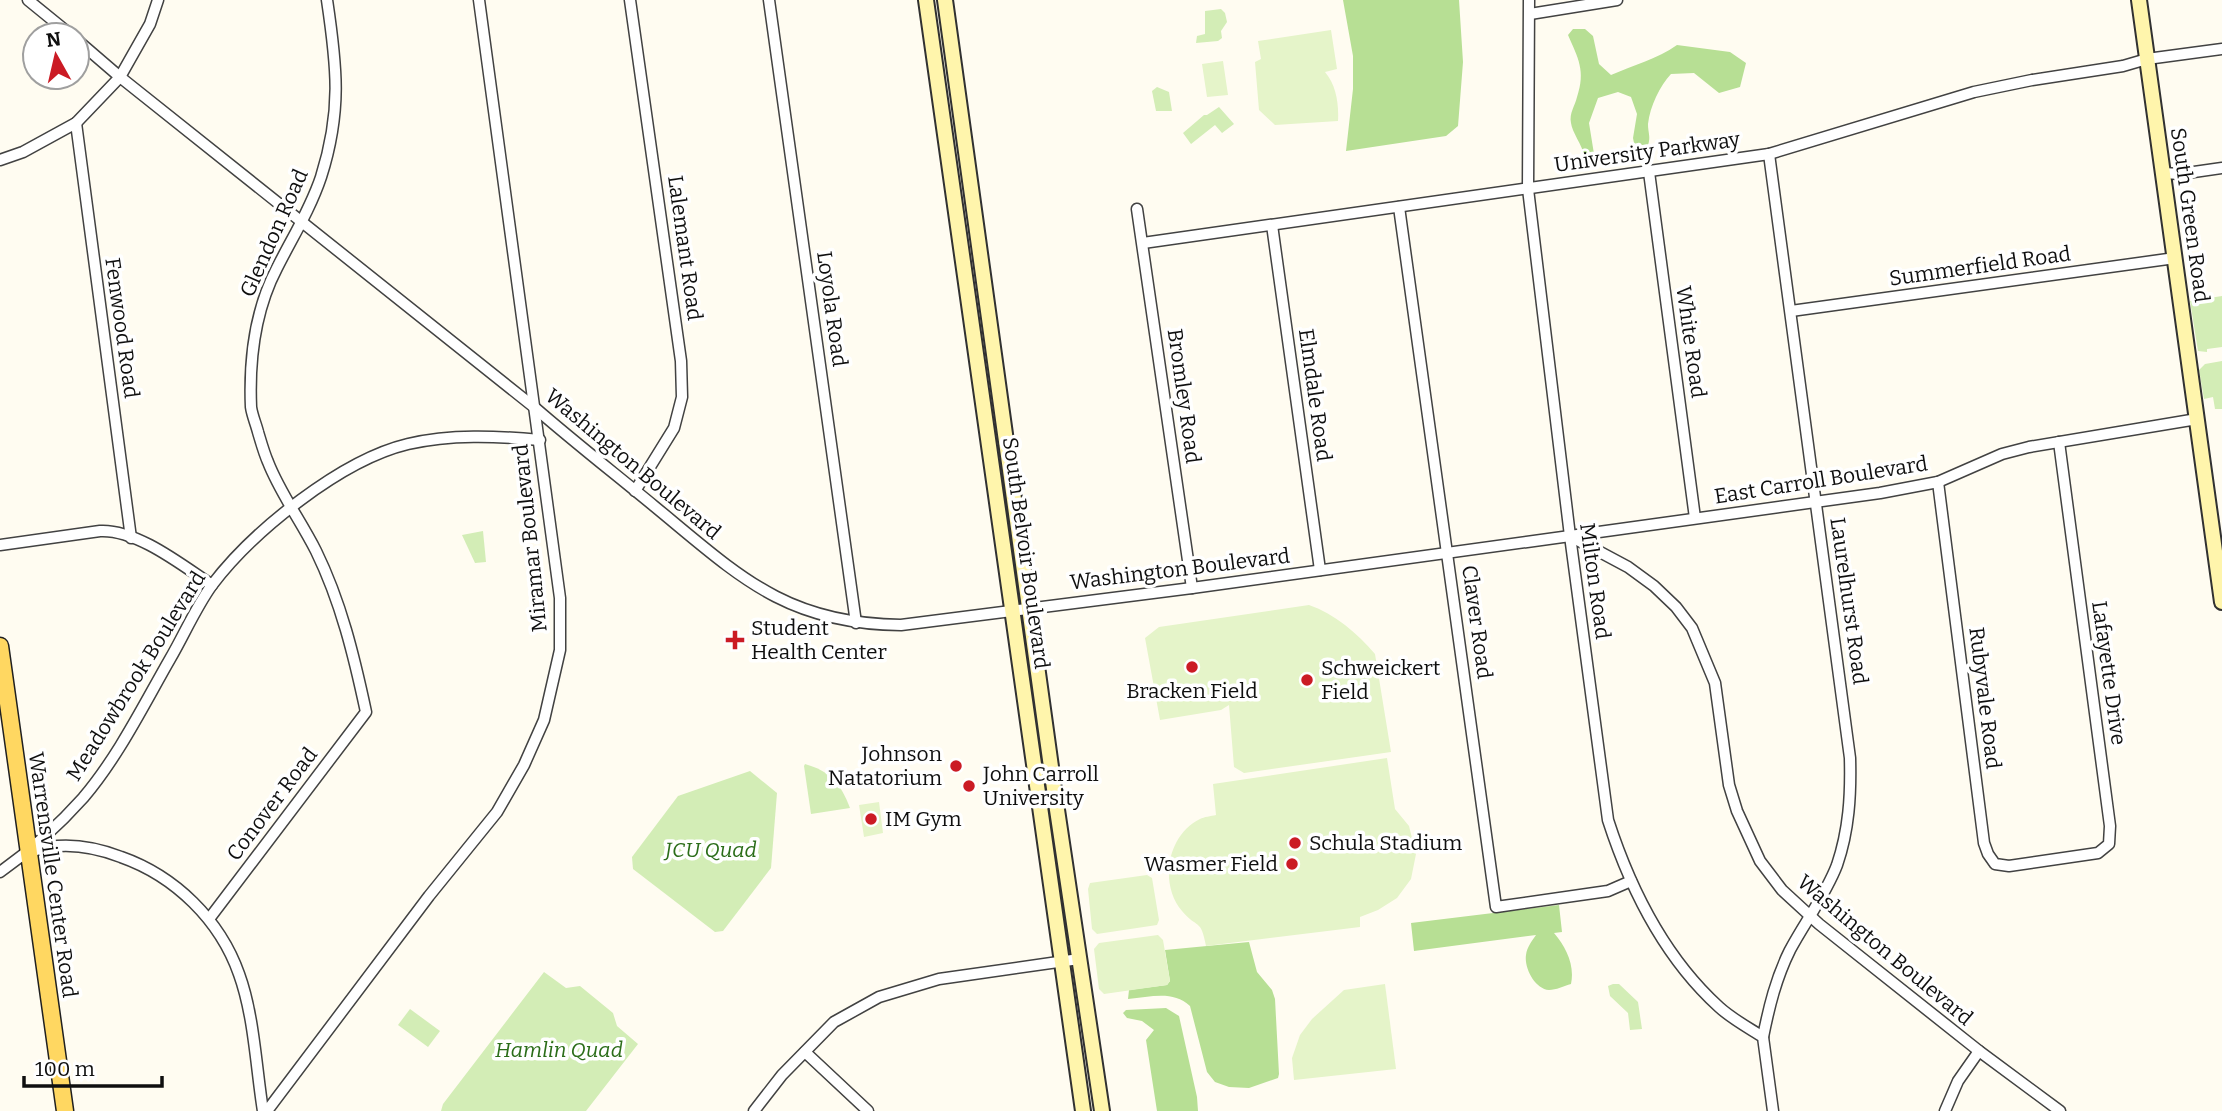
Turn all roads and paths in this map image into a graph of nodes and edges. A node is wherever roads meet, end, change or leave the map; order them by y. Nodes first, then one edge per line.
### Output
1 (28, 0) edge
2 (158, 0) edge
3 (327, 0) edge
4 (479, 0) edge
5 (630, 0) edge
6 (769, 0) edge
7 (926, 0) edge
8 (945, 0) edge
9 (1529, 0) edge
10 (1617, 0) edge
11 (2139, 0) edge
12 (1530, 14) junction
13 (54, 21) edge
14 (2222, 49) edge
15 (91, 52) edge
16 (2147, 59) junction
17 (120, 77) junction
18 (76, 124) junction
19 (1769, 154) junction
20 (0, 160) edge
21 (2222, 168) edge
22 (1649, 172) junction
23 (2162, 173) junction
24 (969, 178) junction
25 (951, 180) junction
26 (1528, 189) junction
27 (1398, 207) junction
28 (1137, 209) dead end
29 (302, 223) junction
30 (1272, 225) junction
31 (1143, 243) junction
32 (2175, 258) junction
33 (1791, 311) junction
34 (534, 407) junction
35 (2197, 419) junction
36 (540, 440) junction
37 (2059, 442) junction
38 (1938, 482) junction
39 (635, 491) junction
40 (1816, 502) junction
41 (290, 507) junction
42 (1695, 518) junction
43 (1570, 536) junction
44 (131, 538) junction
45 (0, 545) edge
46 (1448, 553) junction
47 (1320, 570) junction
48 (212, 585) junction
49 (1192, 588) junction
50 (2222, 601) edge
51 (1030, 608) junction
52 (1013, 611) junction
53 (856, 623) junction
54 (0, 646) edge
55 (366, 712) joint
56 (29, 852) junction
57 (2048, 860) joint
58 (0, 872) edge
59 (1631, 881) junction
60 (1809, 916) junction
61 (209, 919) junction
62 (1079, 959) junction
63 (1062, 961) junction
64 (1763, 1038) junction
65 (1979, 1051) junction
66 (804, 1052) junction
67 (65, 1111) edge
68 (265, 1111) edge
69 (754, 1111) edge
70 (868, 1111) edge
71 (1083, 1111) edge
72 (1102, 1111) edge
73 (1773, 1111) edge
74 (1945, 1111) edge
75 (2060, 1111) edge

1 - 13 street
2 - 17 street
3 - 29 street, Glendon Road
4 - 34 street, Miramar Boulevard
5 - 39 street, Lalemant Road
6 - 53 street, Loyola Road
7 - 25 street, South Belvoir Boulevard
8 - 24 street, South Belvoir Boulevard
9 - 12 street, Milton Road
10 - 12 street
11 - 16 street, South Green Road
12 - 26 street, Milton Road
14 - 16 street, University Parkway
15 - 17 street, Washington Boulevard
16 - 19 street, University Parkway
16 - 23 street, South Green Road
17 - 18 street
17 - 29 street, Washington Boulevard
18 - 20 street
18 - 44 street, Fenwood Road
19 - 22 street, University Parkway
19 - 33 street, Laurelhurst Road
21 - 23 street
22 - 26 street, University Parkway
22 - 42 street, White Road
23 - 32 street, South Green Road
24 - 25 street
24 - 51 street, South Belvoir Boulevard
25 - 52 street, South Belvoir Boulevard
26 - 27 street, University Parkway
26 - 43 street, Milton Road
27 - 30 street, University Parkway
27 - 46 street, Claver Road
28 - 31 street, Bromley Road
29 - 34 street, Washington Boulevard
29 - 41 street, Glendon Road
30 - 31 street, University Parkway
30 - 47 street, Elmdale Road
31 - 49 street, Bromley Road
32 - 33 street, Summerfield Road
32 - 35 street, South Green Road
33 - 40 street, Laurelhurst Road
34 - 36 street, Miramar Boulevard
34 - 39 street, Washington Boulevard
35 - 37 street, East Carroll Boulevard
35 - 50 street, South Green Road
36 - 41 street, Meadowbrook Boulevard
36 - 68 street, Miramar Boulevard
37 - 38 street, East Carroll Boulevard
37 - 57 street, Lafayette Drive
38 - 40 street, East Carroll Boulevard
38 - 57 street, Rubyvale Road
39 - 53 street, Washington Boulevard
40 - 42 street, East Carroll Boulevard
40 - 60 street, Laurelhurst Road
41 - 48 street, Meadowbrook Boulevard
41 - 55 street, Glendon Road
42 - 43 street, East Carroll Boulevard
43 - 46 street, Washington Boulevard
43 - 59 street, Milton Road
43 - 60 street, Washington Boulevard
44 - 45 street
44 - 48 street
46 - 47 street, Washington Boulevard
46 - 59 street, Claver Road
47 - 49 street, Washington Boulevard
48 - 56 street, Meadowbrook Boulevard
49 - 51 street, Washington Boulevard
51 - 52 street, Washington Boulevard
51 - 62 street, South Belvoir Boulevard
52 - 53 street, Washington Boulevard
52 - 63 street, South Belvoir Boulevard
54 - 56 main road, Warrensville Center Road
55 - 61 street, Conover Road
56 - 58 street, Meadowbrook Boulevard
56 - 61 street
56 - 67 main road, Warrensville Center Road
59 - 64 street, Milton Road
60 - 64 street, Laurelhurst Road
60 - 65 street, Washington Boulevard
61 - 68 street
62 - 63 street
62 - 72 street, South Belvoir Boulevard
63 - 66 street
63 - 71 street, South Belvoir Boulevard
64 - 73 street
65 - 74 street
65 - 75 street, Washington Boulevard
66 - 69 street
66 - 70 street

